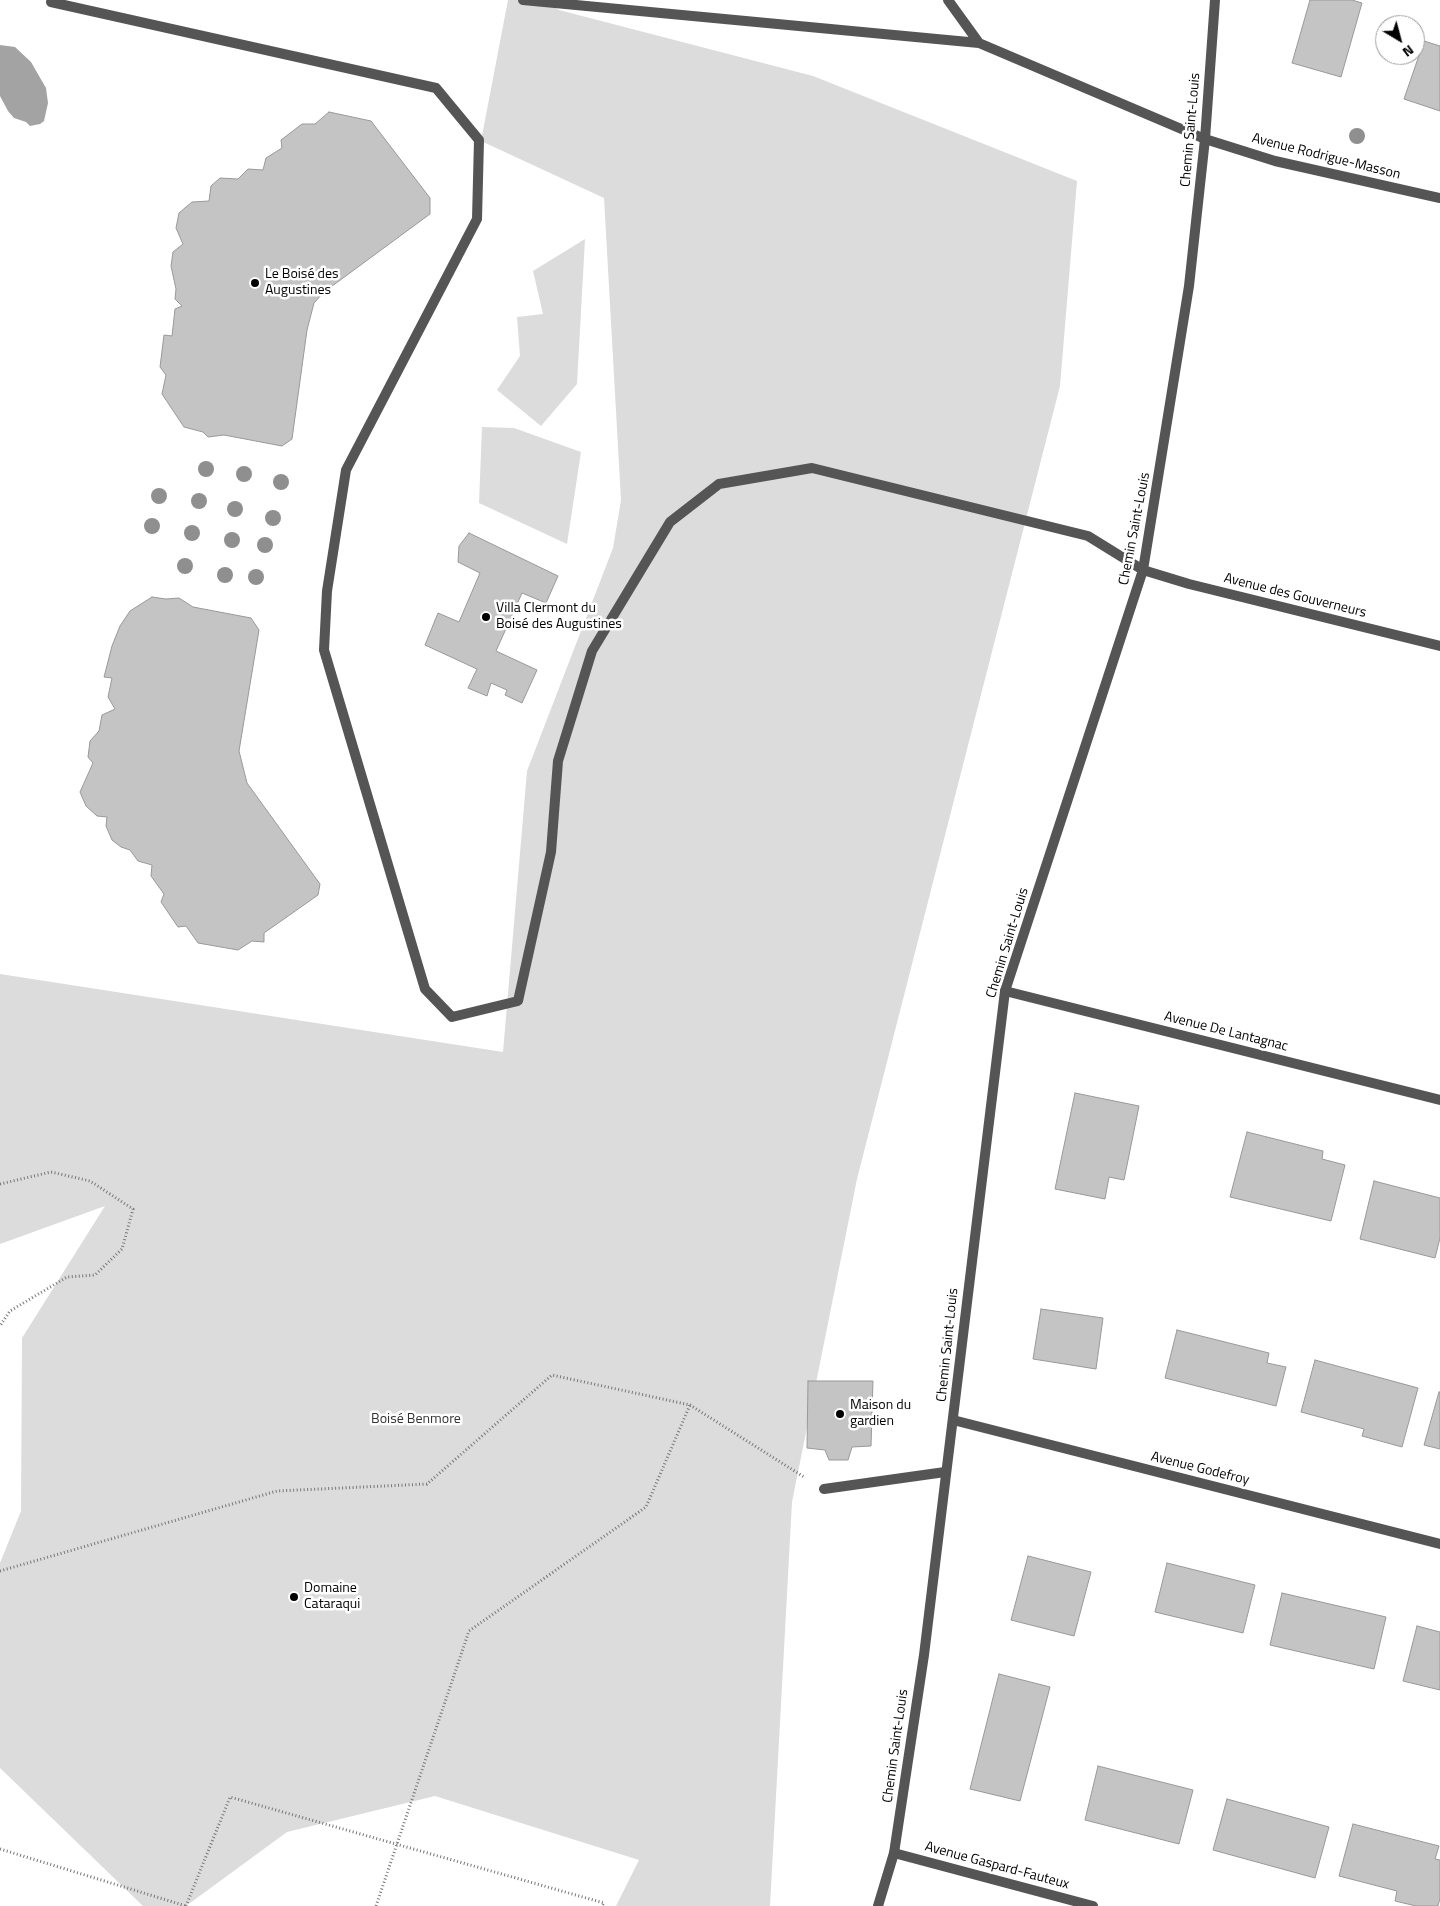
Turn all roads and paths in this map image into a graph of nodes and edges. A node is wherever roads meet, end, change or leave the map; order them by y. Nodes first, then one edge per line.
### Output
1 (523, 0) edge
2 (948, 0) edge
3 (1215, 0) edge
4 (51, 2) dead end
5 (978, 43) junction
6 (1206, 139) junction
7 (1440, 198) edge
8 (1144, 570) junction
9 (1440, 646) edge
10 (1005, 991) junction
11 (1440, 1100) edge
12 (0, 1184) edge
13 (0, 1326) edge
14 (690, 1406) junction
15 (953, 1420) junction
16 (945, 1472) junction
17 (824, 1489) joint
18 (1440, 1544) edge
19 (0, 1571) edge
20 (397, 1845) junction
21 (0, 1849) edge
22 (894, 1853) junction
23 (186, 1906) edge
24 (376, 1906) edge
25 (602, 1906) edge
26 (878, 1906) edge
27 (1093, 1906) edge

1 - 5 street
2 - 5 street
3 - 6 street, Chemin Saint-Louis
4 - 8 street, Avenue des Gouverneurs
5 - 6 street, Avenue Rodrigue-Masson
6 - 7 street, Avenue Rodrigue-Masson
6 - 8 street, Chemin Saint-Louis
8 - 9 street, Avenue des Gouverneurs
8 - 10 street, Chemin Saint-Louis
10 - 11 street, Avenue De Lantagnac
10 - 15 street, Chemin Saint-Louis
12 - 13 path
14 - 17 path
14 - 19 path
14 - 20 path
15 - 16 street, Chemin Saint-Louis
15 - 18 street, Avenue Godefroy
16 - 17 street
16 - 22 street, Chemin Saint-Louis
20 - 23 path
20 - 24 path
20 - 25 path
21 - 23 path
22 - 26 street, Chemin Saint-Louis
22 - 27 street, Avenue Gaspard-Fauteux

